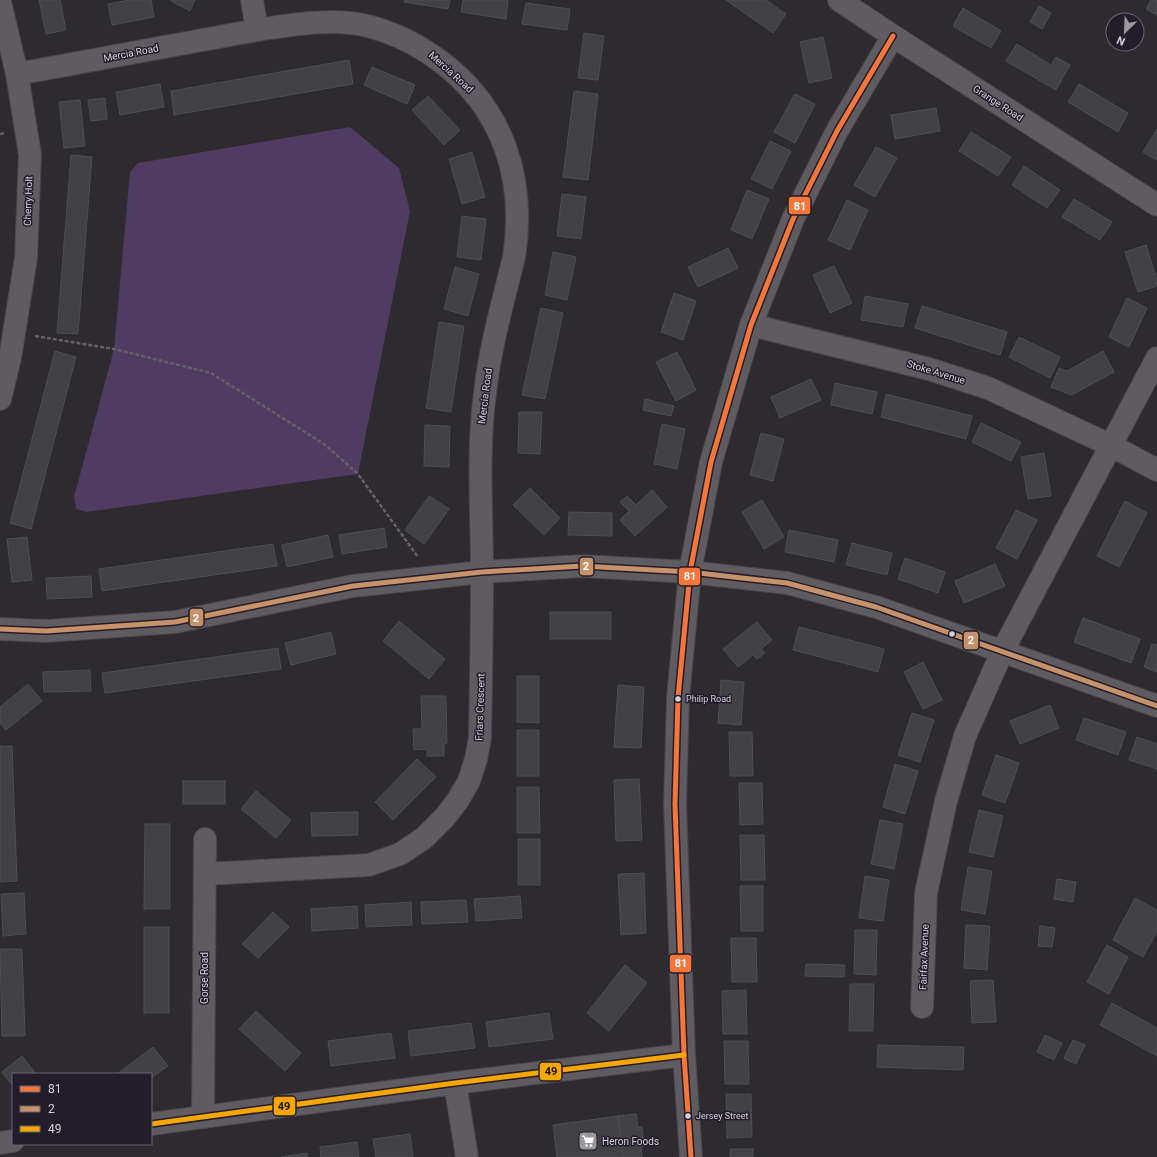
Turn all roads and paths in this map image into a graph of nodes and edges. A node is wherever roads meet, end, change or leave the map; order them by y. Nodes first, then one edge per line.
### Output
1 (252, 0) edge
2 (839, 0) edge
3 (0, 2) edge
4 (257, 30) junction
5 (893, 36) junction
6 (17, 74) junction
7 (1157, 205) edge
8 (751, 325) junction
9 (15, 332) junction
10 (1157, 358) edge
11 (0, 400) edge
12 (1112, 446) junction
13 (1157, 470) edge
14 (482, 572) junction
15 (690, 572) junction
16 (432, 577) junction
17 (0, 629) edge
18 (1002, 652) junction
19 (1157, 706) edge
20 (205, 839) dead end
21 (205, 874) junction
22 (922, 1007) dead end
23 (684, 1055) junction
24 (455, 1083) junction
25 (203, 1117) junction
26 (152, 1124) edge
27 (12, 1142) edge
28 (0, 1143) edge
29 (467, 1157) edge
30 (691, 1157) edge

1 - 4 street
2 - 5 street, Grange Road
3 - 6 street, Cherry Holt
4 - 6 street, Mercia Road
4 - 14 street, Mercia Road
5 - 7 street, Grange Road
5 - 8 street
6 - 9 street, Cherry Holt
8 - 12 street, Stoke Avenue
8 - 15 street
9 - 11 street, Cherry Holt
9 - 16 path
10 - 12 street, Fairfax Avenue
12 - 13 street, Stoke Avenue
12 - 18 street, Fairfax Avenue
14 - 15 street
14 - 16 street
14 - 21 street, Friars Crescent
15 - 18 street
15 - 23 street
16 - 17 street
18 - 19 street
18 - 22 street, Fairfax Avenue
20 - 21 street, Gorse Road
21 - 25 street, Gorse Road
23 - 24 street
23 - 30 street
24 - 25 street
24 - 29 street
25 - 26 street
27 - 28 street

